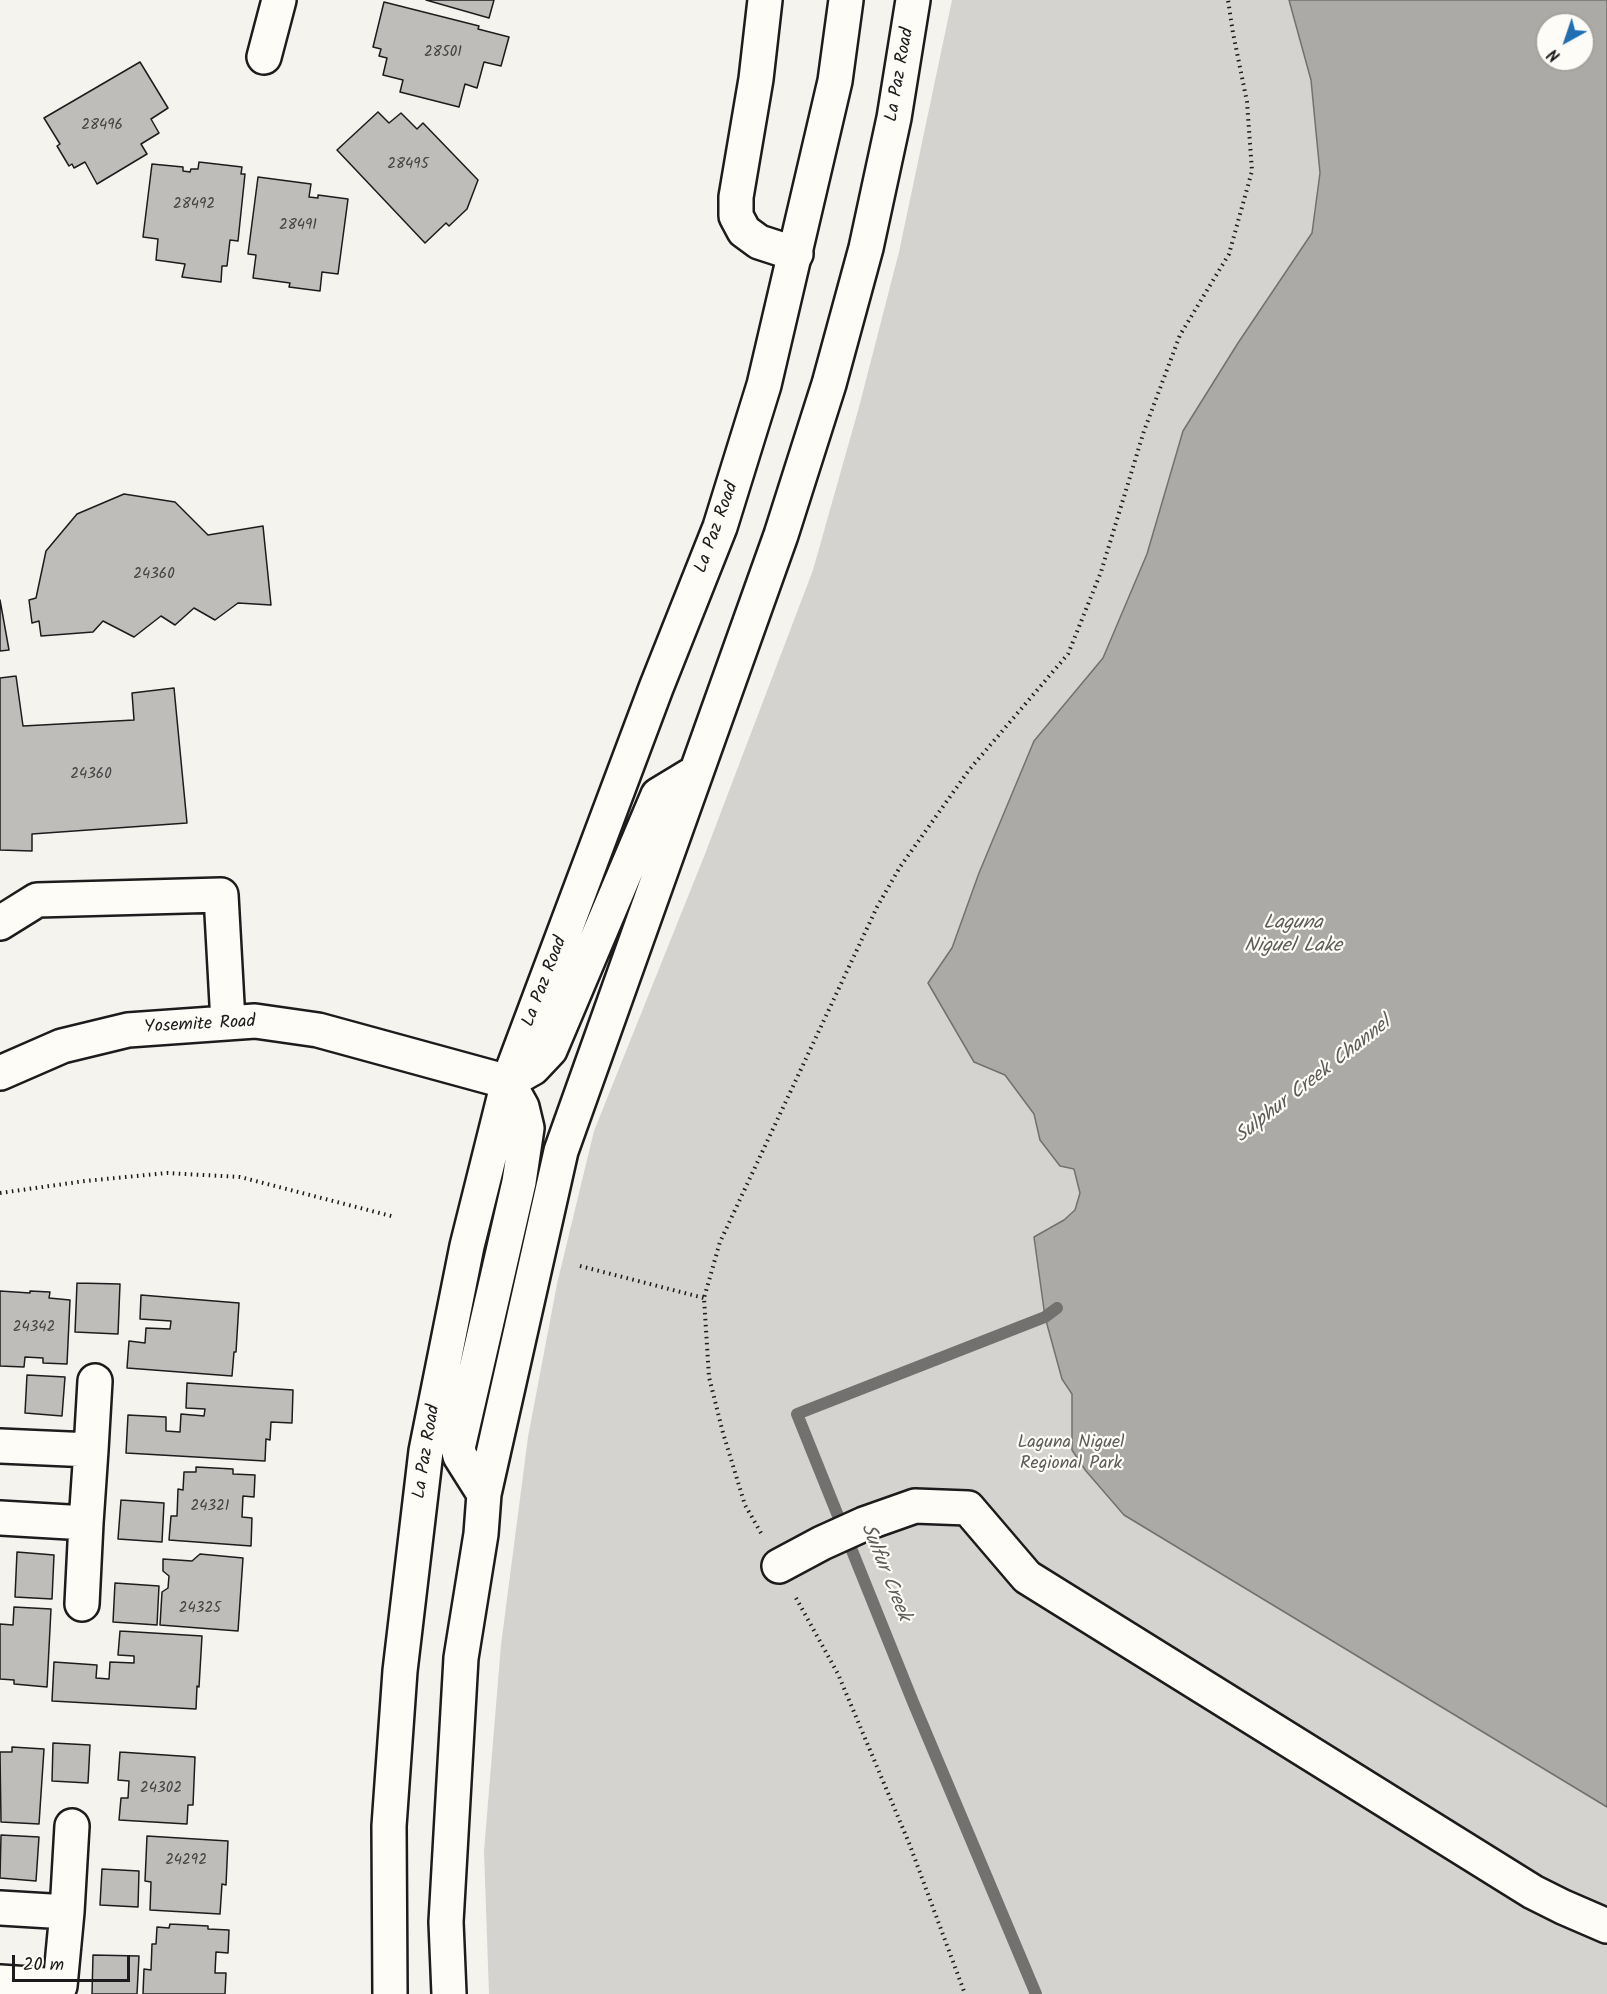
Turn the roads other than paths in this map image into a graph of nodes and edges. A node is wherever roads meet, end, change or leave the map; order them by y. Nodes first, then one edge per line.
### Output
1 (279, 0) edge
2 (765, 0) edge
3 (846, 0) edge
4 (913, 0) edge
5 (264, 57) dead end
6 (796, 254) junction
7 (696, 772) junction
8 (0, 923) edge
9 (228, 1022) junction
10 (0, 1073) edge
11 (508, 1082) junction
12 (95, 1381) dead end
13 (0, 1446) edge
14 (91, 1450) junction
15 (484, 1494) junction
16 (0, 1518) edge
17 (86, 1523) junction
18 (779, 1566) road end
19 (82, 1604) dead end
20 (72, 1826) dead end
21 (0, 1908) edge
22 (67, 1912) junction
23 (1607, 1926) edge
24 (0, 1982) edge
25 (59, 1990) edge
26 (390, 1994) edge
27 (448, 1994) edge

1 - 5 main road
2 - 6 main road
3 - 6 main road, La Paz Road
4 - 7 main road, La Paz Road
6 - 11 main road, La Paz Road
7 - 11 main road
7 - 15 main road, La Paz Road
8 - 9 main road
9 - 10 main road, Yosemite Road
9 - 11 main road, Yosemite Road
11 - 15 main road
11 - 26 main road, La Paz Road
12 - 14 main road
13 - 14 main road
14 - 17 main road
15 - 27 main road, La Paz Road
16 - 17 main road
17 - 19 main road
18 - 23 main road
20 - 22 main road
21 - 22 main road
22 - 25 main road
24 - 25 main road

